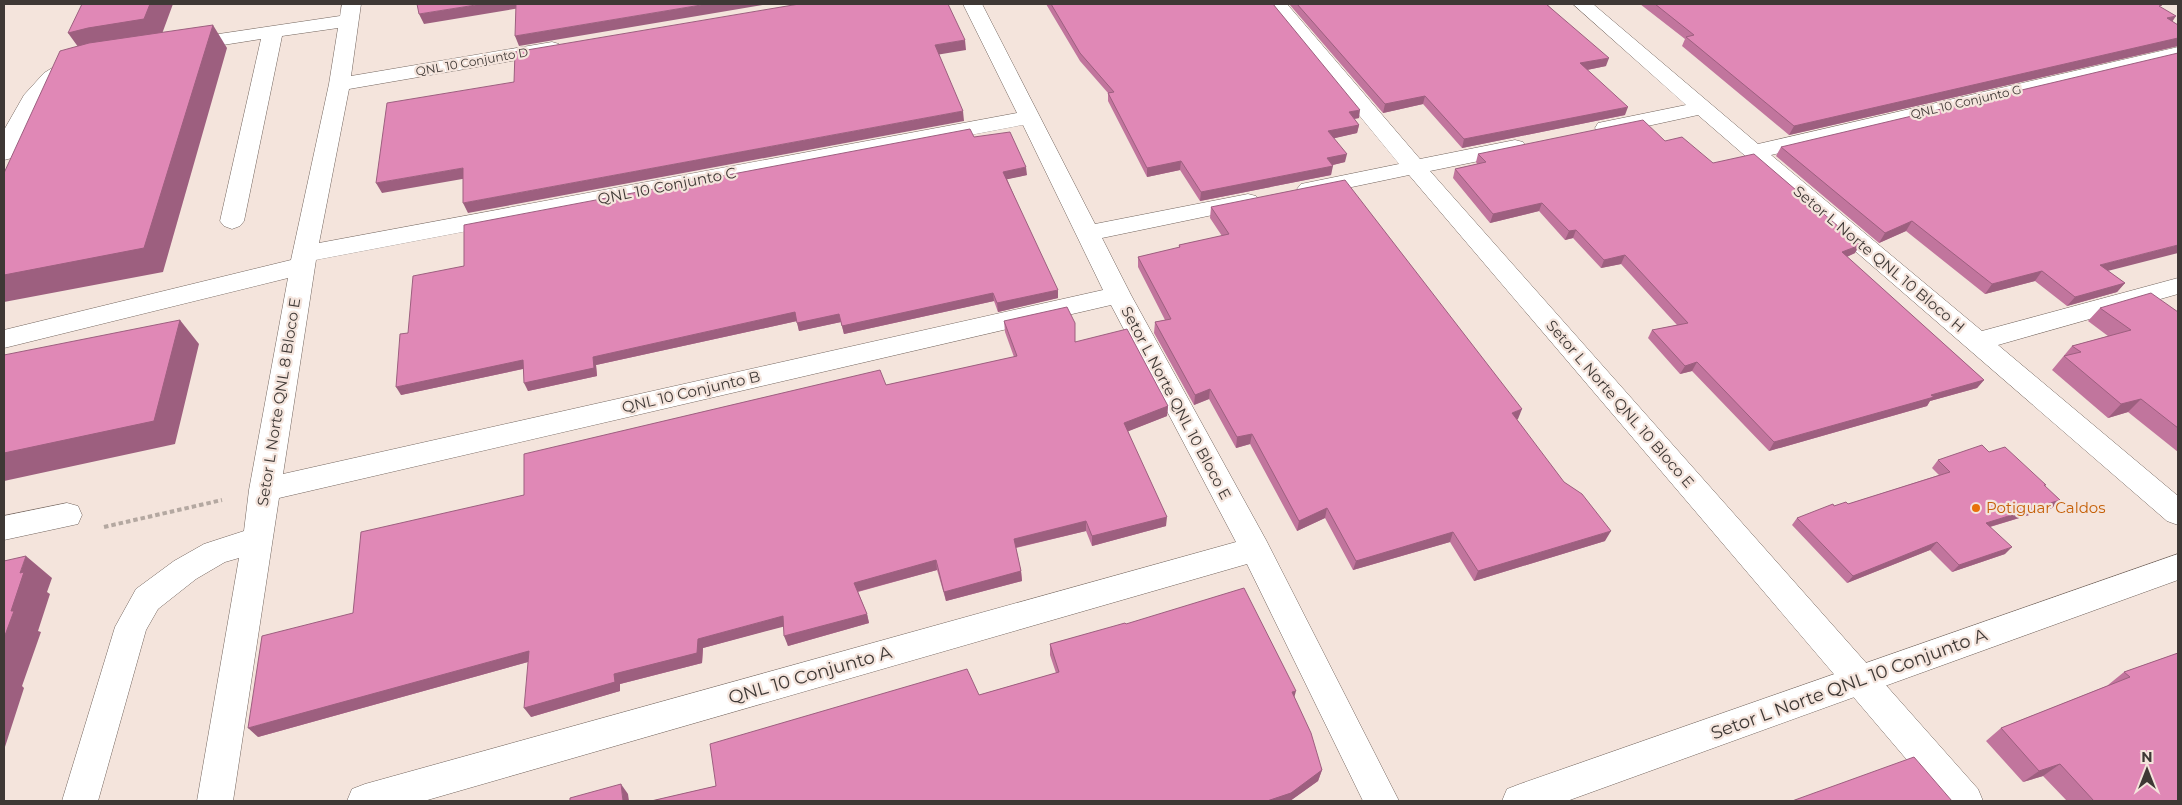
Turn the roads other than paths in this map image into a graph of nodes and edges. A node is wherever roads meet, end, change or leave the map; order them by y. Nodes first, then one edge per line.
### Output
1 (972, 4) edge
2 (1277, 4) edge
3 (1587, 4) edge
4 (350, 12) edge
5 (273, 32) junction
6 (575, 44) edge
7 (170, 48) edge
8 (2178, 53) edge
9 (96, 60) edge
10 (339, 84) junction
11 (1702, 108) junction
12 (1030, 117) junction
13 (1587, 132) edge
14 (1539, 142) edge
15 (1753, 152) junction
16 (4, 153) edge
17 (1415, 168) junction
18 (232, 221) dead end
19 (1087, 233) junction
20 (303, 260) junction
21 (2178, 286) edge
22 (1118, 295) junction
23 (4, 339) edge
24 (1977, 342) junction
25 (264, 490) junction
26 (2178, 513) edge
27 (67, 515) dead end
28 (4, 528) edge
29 (256, 540) junction
30 (1255, 549) junction
31 (2178, 567) edge
32 (1858, 680) junction
33 (80, 801) edge
34 (215, 801) edge
35 (365, 801) edge
36 (1381, 801) edge
37 (1520, 801) edge
38 (1965, 801) edge

1 - 12 street, Setor L Norte QNL 10 Bloco E
2 - 17 street, Setor L Norte QNL 10 Bloco E
3 - 11 street, Setor L Norte QNL 10 Bloco H
4 - 5 street
4 - 10 street, Setor L Norte QNL 8 Bloco E
5 - 7 street
5 - 18 street
6 - 10 street, QNL 10 Conjunto D
8 - 15 street, QNL 10 Conjunto G
9 - 16 street
10 - 20 street, Setor L Norte QNL 8 Bloco E
11 - 13 street
11 - 15 street, Setor L Norte QNL 10 Bloco H
12 - 19 street, Setor L Norte QNL 10 Bloco E
12 - 20 street, QNL 10 Conjunto C
14 - 17 street
15 - 24 street, Setor L Norte QNL 10 Bloco H
17 - 19 street
17 - 32 street, Setor L Norte QNL 10 Bloco E
19 - 22 street, Setor L Norte QNL 10 Bloco E
20 - 23 street, QNL 10 Conjunto C
20 - 25 street, Setor L Norte QNL 8 Bloco E
21 - 24 street
22 - 25 street, QNL 10 Conjunto B
22 - 30 street, Setor L Norte QNL 10 Bloco E
24 - 26 street, Setor L Norte QNL 10 Bloco H
25 - 29 street, Setor L Norte QNL 8 Bloco E
27 - 28 street
29 - 33 street
29 - 34 street, Setor L Norte QNL 8 Bloco E
30 - 35 street, QNL 10 Conjunto A
30 - 36 street, Setor L Norte QNL 10 Bloco E
31 - 32 street, Setor L Norte QNL 10 Conjunto A
32 - 37 street, Setor L Norte QNL 10 Conjunto A
32 - 38 street, Setor L Norte QNL 10 Bloco E

